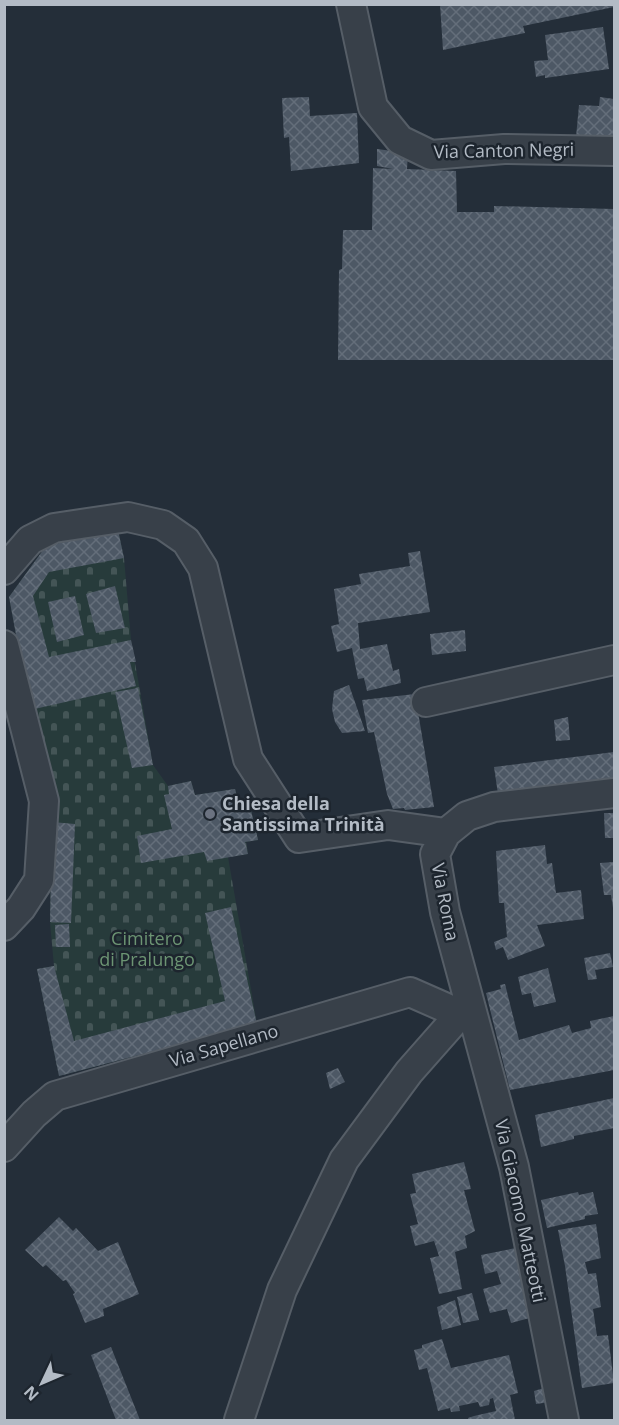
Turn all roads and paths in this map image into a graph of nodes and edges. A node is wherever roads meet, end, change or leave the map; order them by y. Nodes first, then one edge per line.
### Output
1 (351, 4) edge
2 (615, 151) edge
3 (4, 570) edge
4 (4, 645) edge
5 (615, 660) edge
6 (426, 702) dead end
7 (615, 793) edge
8 (446, 833) junction
9 (4, 926) edge
10 (465, 1009) junction
11 (4, 1147) edge
12 (239, 1420) edge
13 (564, 1420) edge

1 - 2 street, Via Canton Negri
3 - 8 street
4 - 9 street
5 - 6 street
7 - 8 street
8 - 10 street, Via Roma
10 - 11 street, Via Sapellano
10 - 12 street
10 - 13 street, Via Giacomo Matteotti

